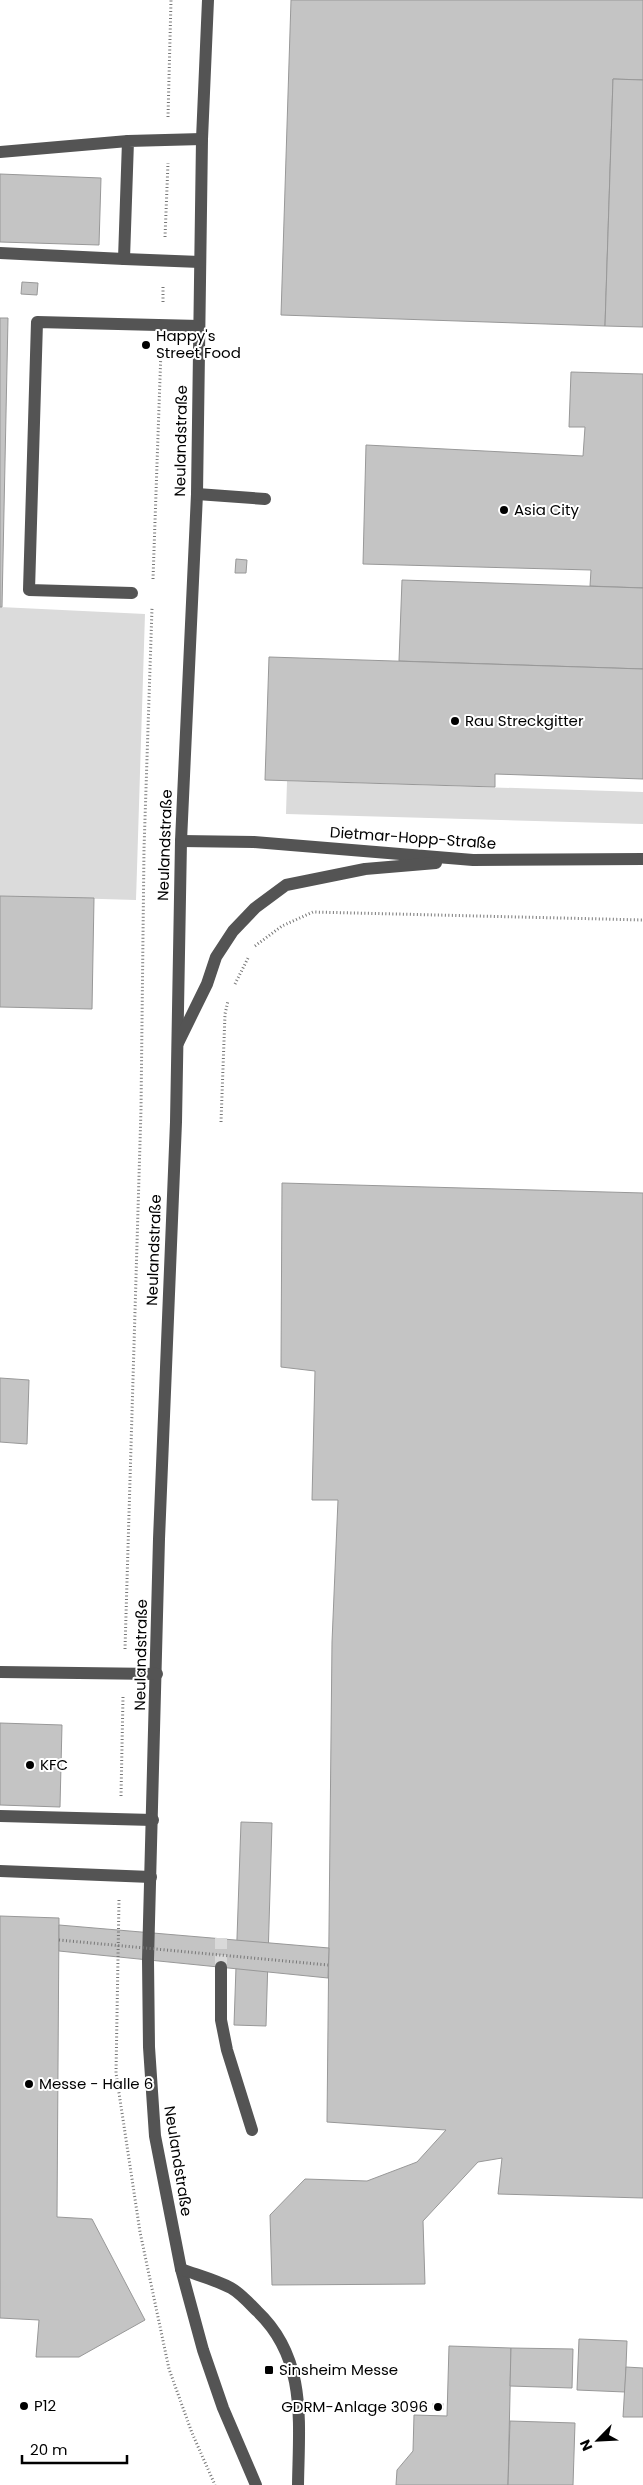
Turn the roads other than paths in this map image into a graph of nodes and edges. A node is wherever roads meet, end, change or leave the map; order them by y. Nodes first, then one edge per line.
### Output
1 (208, 0) edge
2 (202, 139) junction
3 (128, 140) junction
4 (0, 152) edge
5 (0, 253) edge
6 (124, 259) junction
7 (200, 262) junction
8 (199, 326) junction
9 (197, 494) junction
10 (265, 499) dead end
11 (132, 593) dead end
12 (181, 841) junction
13 (643, 859) edge
14 (474, 860) junction
15 (176, 1047) junction
16 (0, 1672) edge
17 (157, 1674) junction
18 (0, 1816) edge
19 (153, 1820) junction
20 (0, 1871) edge
21 (151, 1878) junction
22 (221, 1967) tunnel mouth
23 (252, 2130) dead end
24 (181, 2269) junction
25 (256, 2485) edge
26 (298, 2485) edge

1 - 2 street, Neulandstraße
2 - 3 street
2 - 7 street, Neulandstraße
3 - 4 street
3 - 6 street
5 - 6 street
6 - 7 street
7 - 8 street, Neulandstraße
8 - 9 street, Neulandstraße
8 - 11 street
9 - 10 street
9 - 12 street, Neulandstraße
12 - 14 street, Dietmar-Hopp-Straße
12 - 15 street, Neulandstraße
13 - 14 street, Dietmar-Hopp-Straße
14 - 15 street
15 - 17 street, Neulandstraße
16 - 17 street
17 - 19 street, Neulandstraße
18 - 19 street
19 - 21 street, Neulandstraße
20 - 21 street
21 - 24 street, Neulandstraße
22 - 23 street
24 - 25 street, Neulandstraße
24 - 26 street

